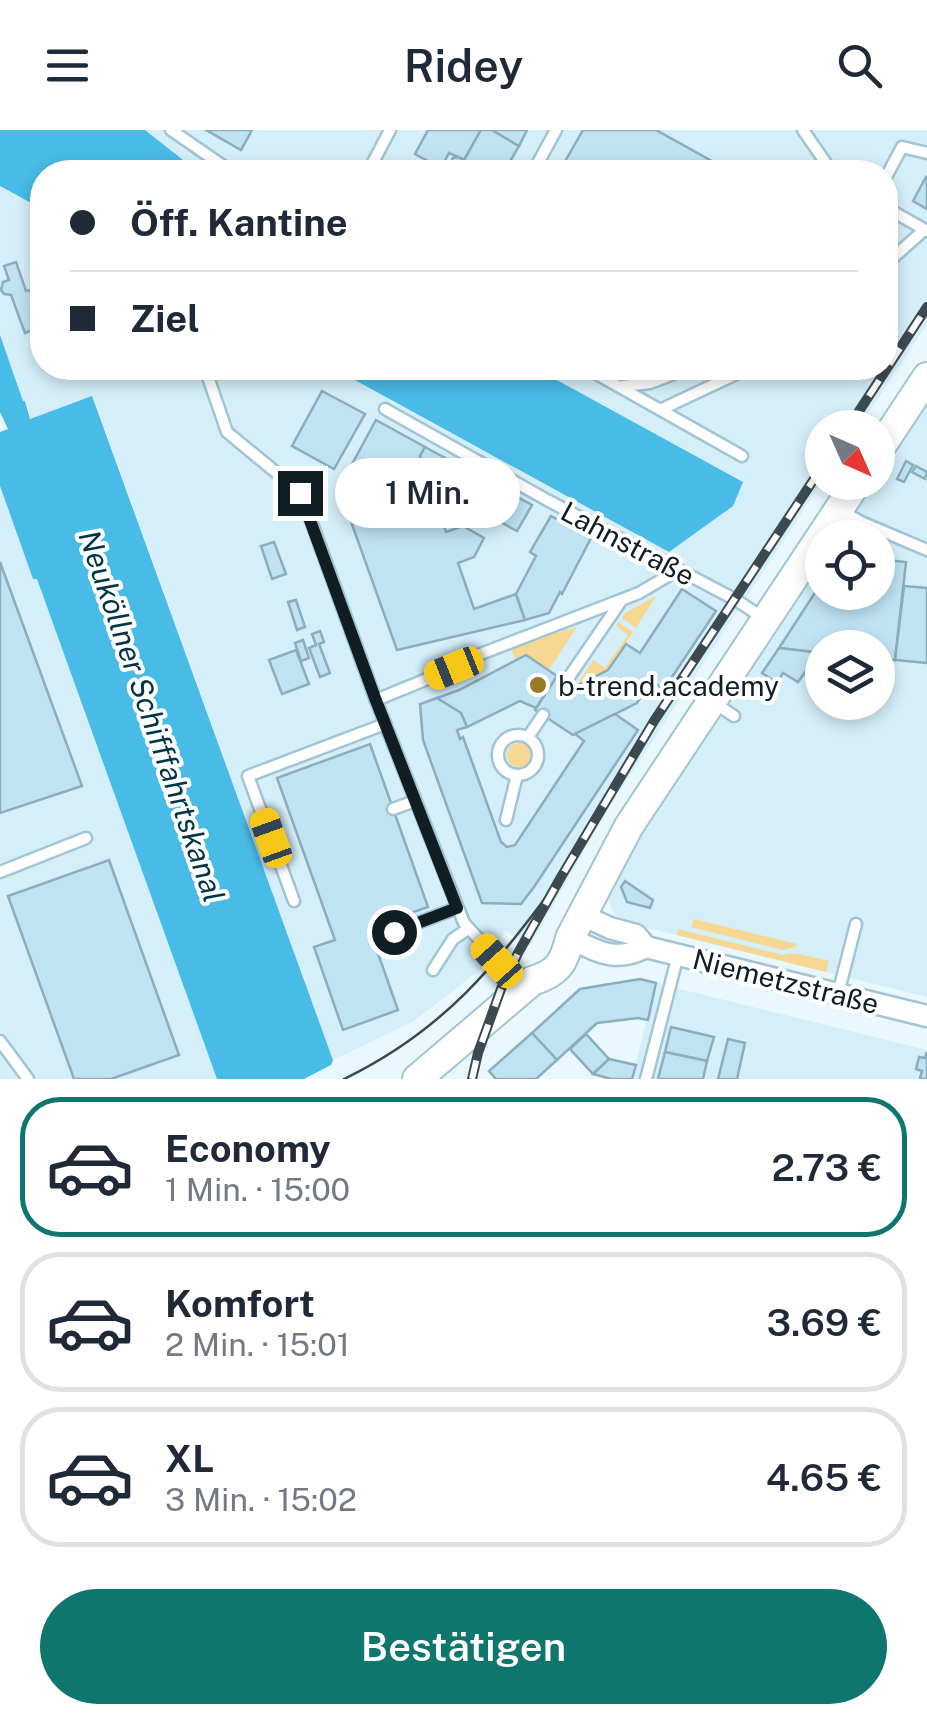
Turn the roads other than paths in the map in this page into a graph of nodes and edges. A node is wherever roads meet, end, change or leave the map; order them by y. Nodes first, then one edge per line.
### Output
1 (171, 130) edge
2 (390, 130) edge
3 (556, 130) edge
4 (803, 130) edge
5 (927, 153) edge
6 (215, 160) edge
7 (377, 160) edge
8 (540, 160) edge
9 (824, 160) edge
10 (895, 160) edge
11 (898, 215) edge
12 (926, 231) edge
13 (898, 254) edge
14 (927, 377) edge
15 (209, 380) edge
16 (610, 380) edge
17 (658, 380) edge
18 (724, 380) edge
19 (622, 386) junction
20 (384, 409) dead end
21 (662, 410) junction
22 (895, 425) edge
23 (742, 456) dead end
24 (845, 500) edge
25 (839, 509) junction
26 (927, 550) edge
27 (678, 570) junction
28 (622, 600) junction
29 (766, 620) junction
30 (465, 660) dead end
31 (454, 668) dead end
32 (567, 680) dead end
33 (376, 700) junction
34 (543, 715) dead end
35 (385, 724) junction
36 (528, 737) junction
37 (518, 775) junction
38 (415, 801) junction
39 (393, 809) dead end
40 (506, 820) dead end
41 (86, 838) dead end
42 (0, 872) edge
43 (294, 901) dead end
44 (457, 908) junction
45 (856, 924) dead end
46 (576, 927) junction
47 (468, 929) junction
48 (394, 932) dead end
49 (678, 954) junction
50 (433, 970) dead end
51 (528, 984) junction
52 (838, 994) junction
53 (927, 1016) edge
54 (0, 1040) edge
55 (28, 1079) edge
56 (417, 1079) edge
57 (646, 1079) edge

1 - 6 lane
2 - 7 lane
3 - 8 lane
4 - 9 lane
5 - 10 lane
11 - 12 lane
12 - 13 lane
14 - 22 street
15 - 33 lane
16 - 19 lane
17 - 19 lane
18 - 21 lane
19 - 21 lane
20 - 27 lane, Lahnstraße
21 - 23 lane
24 - 25 street
25 - 26 lane
25 - 29 street
27 - 28 lane
27 - 29 lane, Lahnstraße
28 - 30 lane
28 - 32 lane
29 - 46 street
31 - 33 lane
33 - 35 lane
34 - 36 lane
35 - 38 lane
35 - 43 lane
36 - 37 lane
36 - 37 lane
37 - 40 lane
38 - 39 lane
38 - 44 lane
41 - 42 lane
44 - 47 lane
44 - 48 lane
45 - 52 lane
46 - 49 street, Niemetzstraße
46 - 51 street
47 - 50 lane
47 - 51 lane
49 - 52 street, Niemetzstraße
49 - 57 lane
51 - 56 street
52 - 53 street, Niemetzstraße
54 - 55 lane

